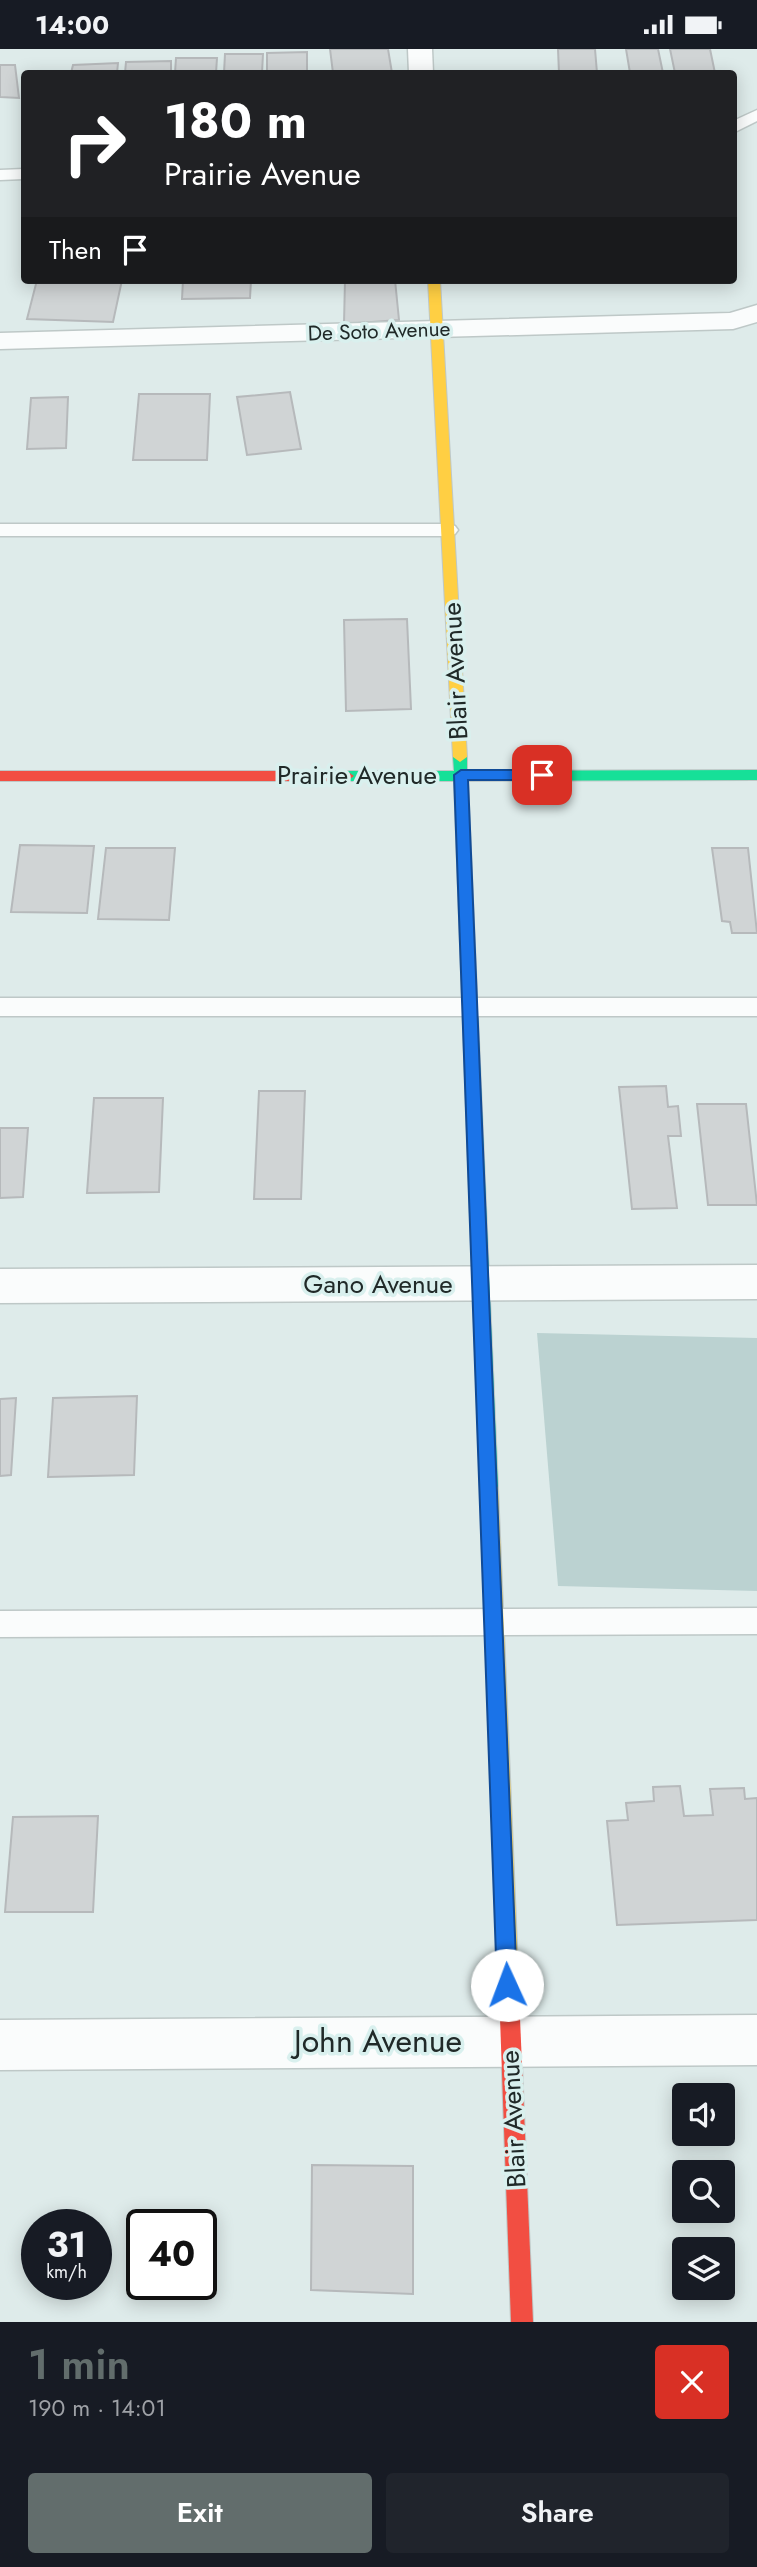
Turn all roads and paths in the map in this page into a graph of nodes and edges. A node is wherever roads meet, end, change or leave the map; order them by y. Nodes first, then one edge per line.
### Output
1 (420, 49) edge
2 (421, 70) edge
3 (757, 115) edge
4 (737, 126) edge
5 (21, 174) edge
6 (0, 175) edge
7 (434, 284) edge
8 (757, 313) edge
9 (437, 330) junction
10 (0, 341) edge
11 (0, 530) edge
12 (448, 530) junction
13 (461, 775) junction
14 (757, 775) edge
15 (0, 776) edge
16 (471, 1006) junction
17 (0, 1007) edge
18 (757, 1007) edge
19 (757, 1282) edge
20 (481, 1283) junction
21 (0, 1286) edge
22 (757, 1621) edge
23 (494, 1623) junction
24 (0, 1624) edge
25 (509, 2040) junction
26 (757, 2040) edge
27 (0, 2045) edge
28 (522, 2322) edge

1 - 2 street
3 - 4 lane
5 - 6 lane
7 - 9 street, Blair Avenue
8 - 9 street, De Soto Avenue
9 - 10 street, De Soto Avenue
9 - 12 street, Blair Avenue
11 - 12 lane
12 - 13 street, Blair Avenue
13 - 14 street, Prairie Avenue
13 - 15 street, Prairie Avenue
13 - 16 street, Blair Avenue
16 - 17 lane
16 - 18 lane
16 - 20 street, Blair Avenue
19 - 20 street, Gano Avenue
20 - 21 street, Gano Avenue
20 - 23 street, Blair Avenue
22 - 23 lane
23 - 24 lane
23 - 25 street, Blair Avenue
25 - 26 street, John Avenue
25 - 27 street, John Avenue
25 - 28 street, Blair Avenue

